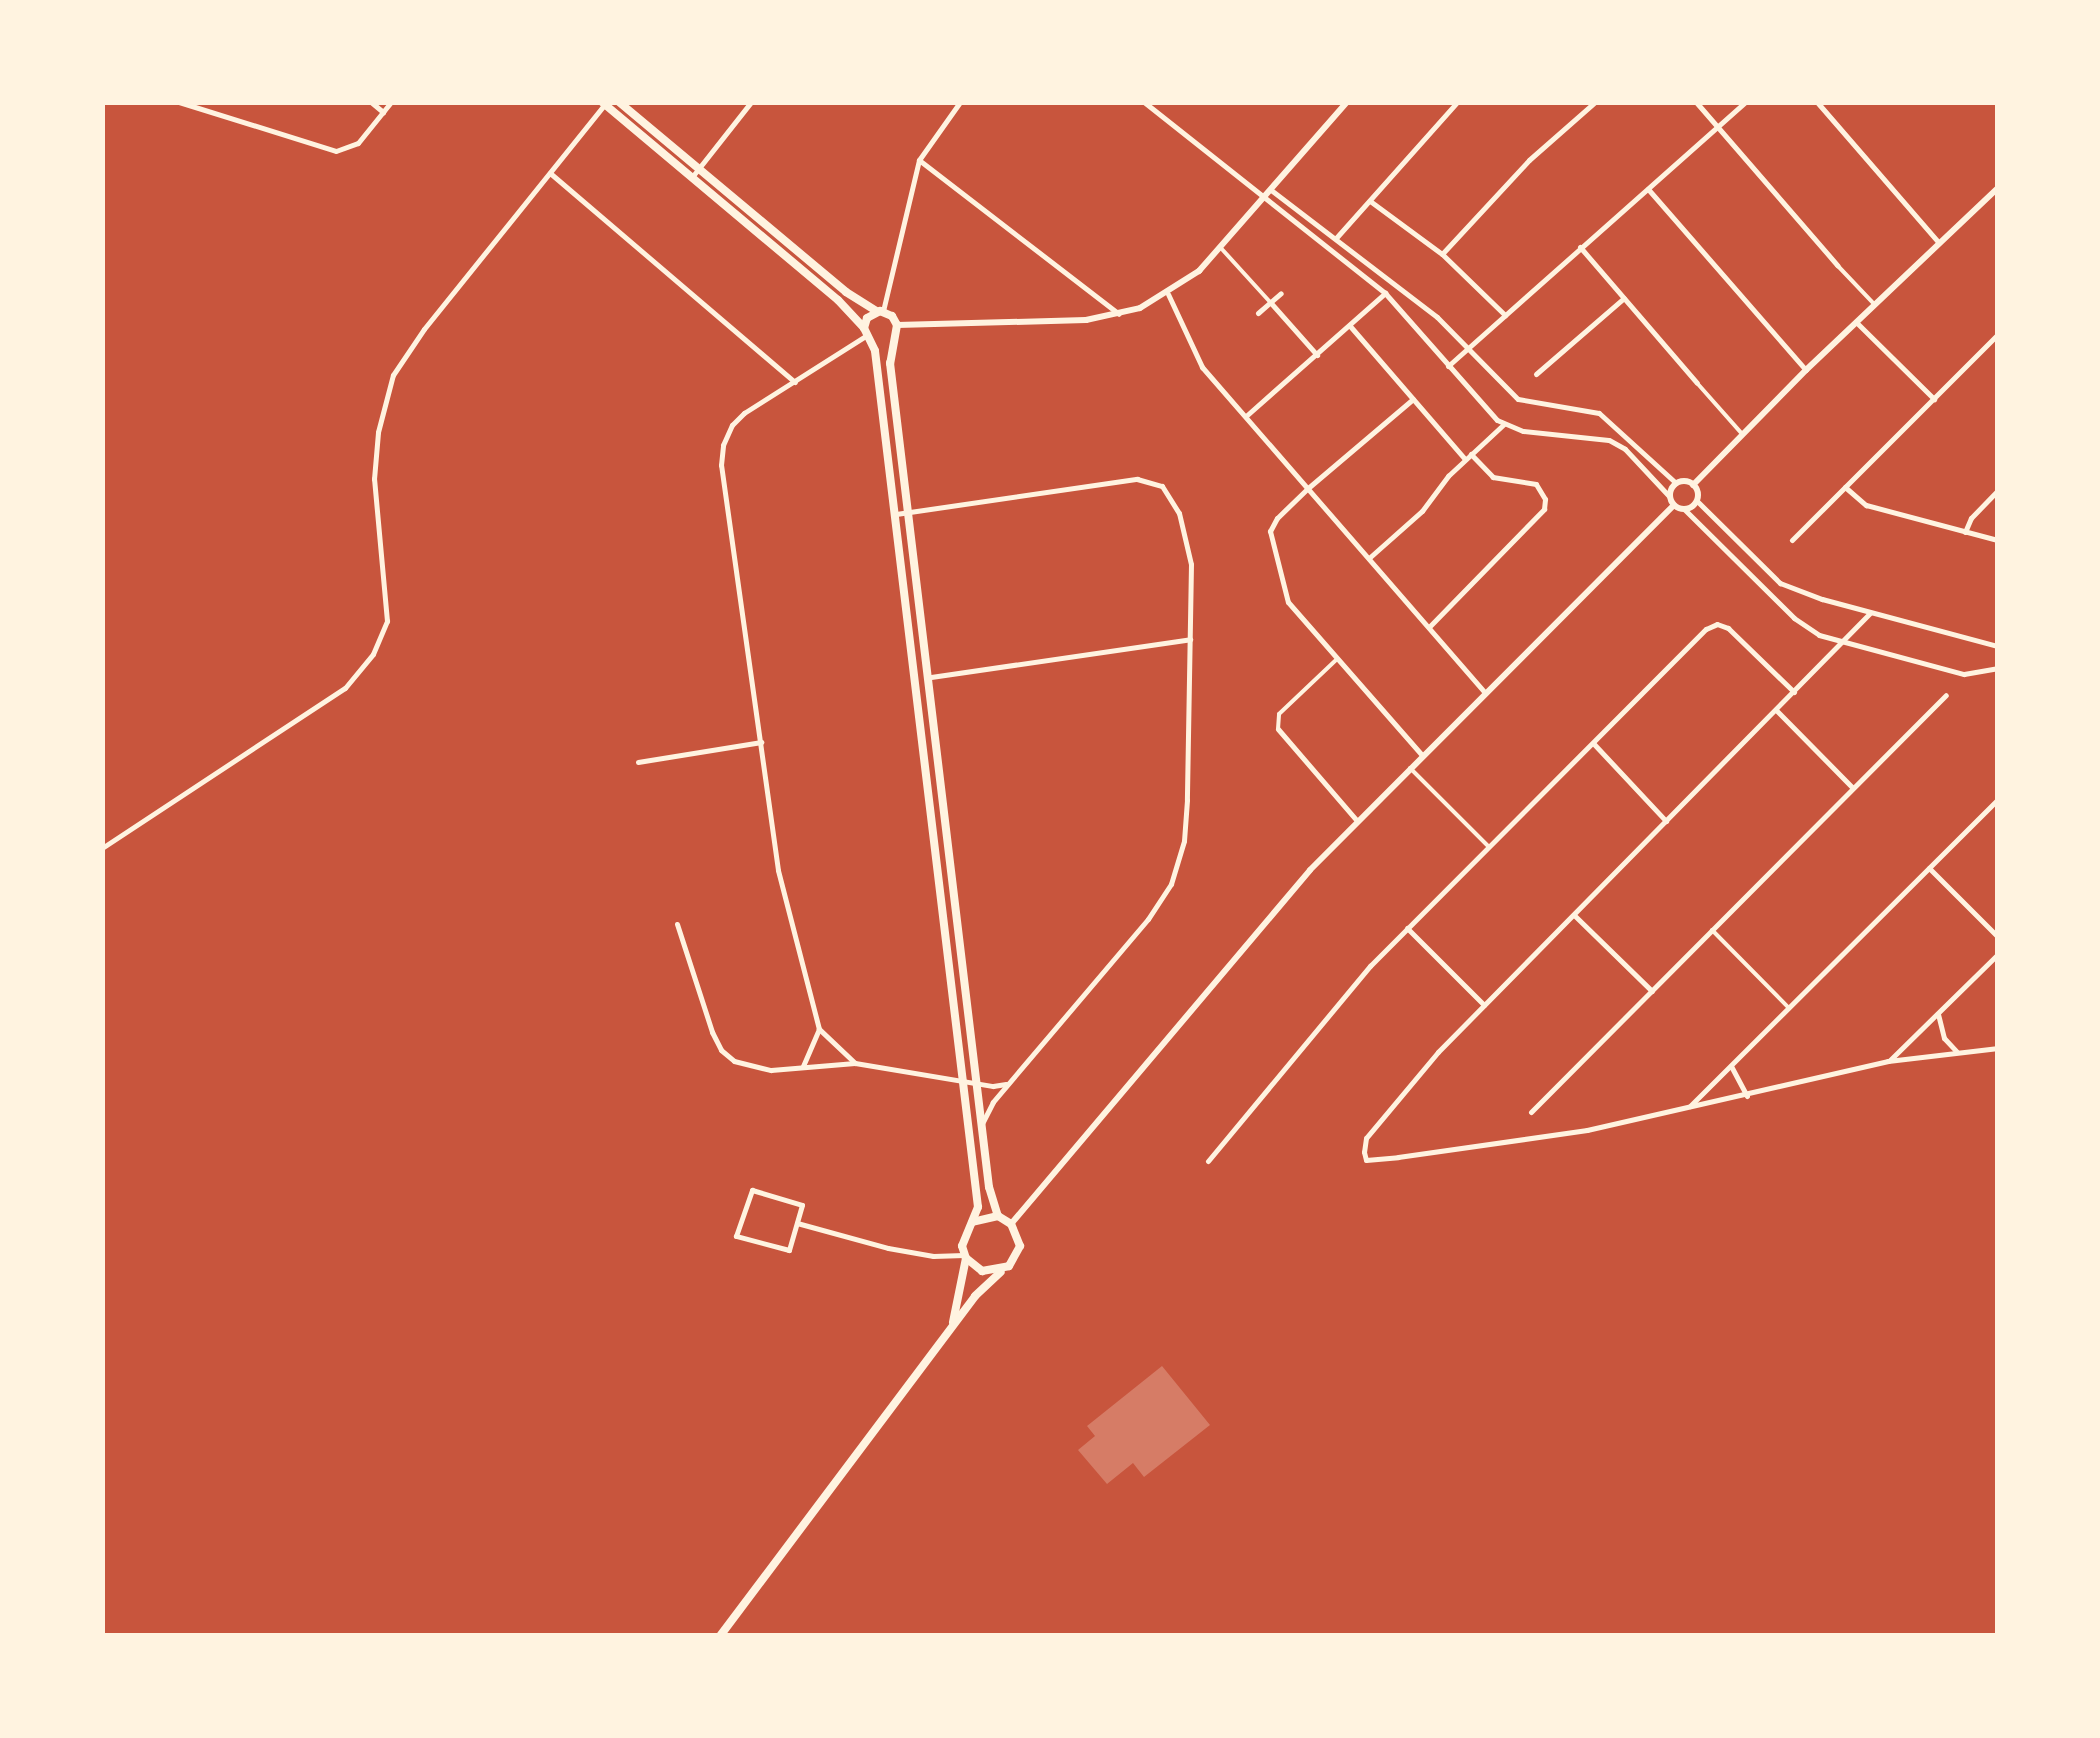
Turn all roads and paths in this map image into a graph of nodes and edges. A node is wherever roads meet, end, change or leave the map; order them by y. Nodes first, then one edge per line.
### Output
1 (179, 102) edge
2 (371, 102) edge
3 (391, 102) edge
4 (619, 102) edge
5 (751, 102) edge
6 (960, 102) edge
7 (1144, 102) edge
8 (1347, 102) edge
9 (1457, 102) edge
10 (1596, 102) edge
11 (1696, 102) edge
12 (1745, 102) edge
13 (1817, 102) edge
14 (604, 103) edge
15 (383, 112) junction
16 (1717, 128) junction
17 (919, 160) junction
18 (698, 169) junction
19 (550, 174) junction
20 (692, 178) junction
21 (1998, 188) edge
22 (1270, 189) junction
23 (1648, 189) junction
24 (1263, 198) junction
25 (1370, 201) junction
26 (1336, 238) junction
27 (1939, 243) junction
28 (1220, 247) junction
29 (1580, 247) junction
30 (1442, 254) junction
31 (1837, 265) joint
32 (1281, 293) dead end
33 (1385, 293) junction
34 (1168, 294) junction
35 (1624, 298) junction
36 (1270, 302) junction
37 (1874, 304) junction
38 (880, 311) junction
39 (1258, 313) dead end
40 (1120, 314) junction
41 (1506, 314) junction
42 (1856, 322) junction
43 (897, 325) junction
44 (1350, 326) junction
45 (867, 334) junction
46 (1998, 334) edge
47 (893, 338) junction
48 (1469, 347) junction
49 (1317, 355) junction
50 (1448, 366) junction
51 (1806, 370) junction
52 (1536, 374) dead end
53 (795, 382) junction
54 (1697, 383) joint
55 (1413, 399) junction
56 (1934, 399) junction
57 (1246, 416) junction
58 (1504, 424) junction
59 (1742, 435) junction
60 (1471, 454) junction
61 (1465, 460) junction
62 (1676, 483) junction
63 (1694, 485) junction
64 (1845, 487) junction
65 (1308, 488) junction
66 (1998, 490) edge
67 (1669, 496) junction
68 (1696, 501) junction
69 (1674, 505) junction
70 (1684, 509) junction
71 (910, 512) junction
72 (896, 514) junction
73 (1965, 532) junction
74 (1792, 540) dead end
75 (1998, 540) edge
76 (1369, 558) junction
77 (1870, 613) junction
78 (1429, 628) junction
79 (1191, 638) junction
80 (1843, 643) junction
81 (1997, 645) edge
82 (1337, 659) junction
83 (1998, 668) edge
84 (931, 677) junction
85 (1485, 692) junction
86 (1794, 692) junction
87 (1946, 695) dead end
88 (1777, 711) junction
89 (1278, 729) joint
90 (761, 742) junction
91 (1592, 743) junction
92 (1422, 755) junction
93 (638, 762) dead end
94 (1410, 768) junction
95 (1852, 788) junction
96 (1998, 799) edge
97 (1666, 820) junction
98 (1357, 821) junction
99 (1488, 846) junction
100 (102, 848) edge
101 (1929, 868) junction
102 (1574, 915) junction
103 (678, 924) dead end
104 (1408, 928) junction
105 (1712, 930) junction
106 (1998, 937) edge
107 (1998, 954) edge
108 (1652, 992) junction
109 (1484, 1005) junction
110 (1790, 1008) junction
111 (1938, 1014) junction
112 (819, 1030) junction
113 (1998, 1048) edge
114 (1957, 1052) junction
115 (1888, 1062) junction
116 (855, 1063) junction
117 (803, 1066) junction
118 (1731, 1066) junction
119 (963, 1082) junction
120 (977, 1084) junction
121 (1008, 1084) junction
122 (1748, 1096) junction
123 (1688, 1108) junction
124 (1531, 1112) dead end
125 (982, 1124) junction
126 (1208, 1161) dead end
127 (998, 1216) junction
128 (972, 1222) junction
129 (797, 1223) junction
130 (1011, 1224) junction
131 (965, 1257) junction
132 (1002, 1271) junction
133 (949, 1335) junction
134 (720, 1636) edge

1 - 15 street
2 - 15 street
3 - 15 street
4 - 18 main road
5 - 18 street
6 - 17 street
7 - 24 street
8 - 22 street
9 - 25 street
10 - 30 street
11 - 16 street
12 - 16 street
13 - 27 street
14 - 19 street
14 - 20 main road
16 - 23 street
16 - 31 street
17 - 38 street
17 - 40 street
18 - 20 street
18 - 38 main road
19 - 53 street
19 - 100 street
20 - 45 main road
21 - 27 street
22 - 24 street
22 - 26 street
23 - 29 street
23 - 51 street
24 - 28 street
24 - 33 street
25 - 26 street
25 - 30 street
26 - 48 street
27 - 37 street
28 - 34 street
28 - 36 street
29 - 35 street
29 - 41 street
30 - 41 street
31 - 37 street
32 - 36 street
33 - 44 street
33 - 50 street
34 - 40 street
34 - 57 street
35 - 52 street
35 - 54 street
36 - 39 street
36 - 49 street
37 - 42 street
38 - 43 main road
38 - 45 main road
40 - 43 street
41 - 48 street
42 - 51 street
42 - 56 street
43 - 47 main road
44 - 49 street
44 - 55 street
45 - 47 main road
45 - 53 street
45 - 72 main road
46 - 56 street
47 - 71 main road
48 - 50 street
48 - 62 street
49 - 57 street
50 - 58 street
51 - 59 street
53 - 90 street
54 - 59 street
55 - 61 street
55 - 65 street
56 - 64 street
57 - 65 street
58 - 60 street
58 - 67 street
59 - 63 street
60 - 61 street
60 - 78 street
61 - 76 street
62 - 63 street
62 - 67 street
63 - 68 street
64 - 73 street
64 - 74 street
65 - 76 street
65 - 82 street
66 - 73 street
67 - 69 street
68 - 70 street
68 - 77 street
69 - 70 street
69 - 85 street
70 - 80 street
71 - 72 street
71 - 79 street
71 - 84 main road
72 - 119 main road
73 - 75 street
76 - 78 street
77 - 80 street
77 - 81 street
78 - 85 street
79 - 84 street
79 - 121 street
80 - 83 street
80 - 86 street
82 - 89 street
82 - 92 street
84 - 120 main road
85 - 92 street
86 - 88 street
86 - 91 street
87 - 95 street
88 - 95 street
88 - 97 street
89 - 98 street
90 - 93 street
90 - 112 street
91 - 97 street
91 - 99 street
92 - 94 street
94 - 98 street
94 - 99 street
95 - 105 street
96 - 101 street
97 - 102 street
98 - 130 street
99 - 104 street
101 - 106 street
101 - 110 street
102 - 108 street
102 - 109 street
103 - 117 street
104 - 109 street
104 - 126 street
105 - 108 street
105 - 110 street
107 - 111 street
108 - 124 street
109 - 123 street
110 - 118 street
111 - 114 street
111 - 115 street
112 - 116 street
112 - 117 street
113 - 114 street
114 - 115 street
115 - 122 street
116 - 117 street
116 - 119 street
118 - 122 street
118 - 123 street
119 - 120 street
119 - 128 main road
120 - 121 street
120 - 125 main road
121 - 125 street
122 - 123 street
125 - 127 main road
127 - 128 main road
127 - 130 main road
128 - 131 main road
129 - 129 street
129 - 131 street
130 - 132 main road
131 - 132 main road
131 - 133 main road
132 - 133 main road
133 - 134 main road

